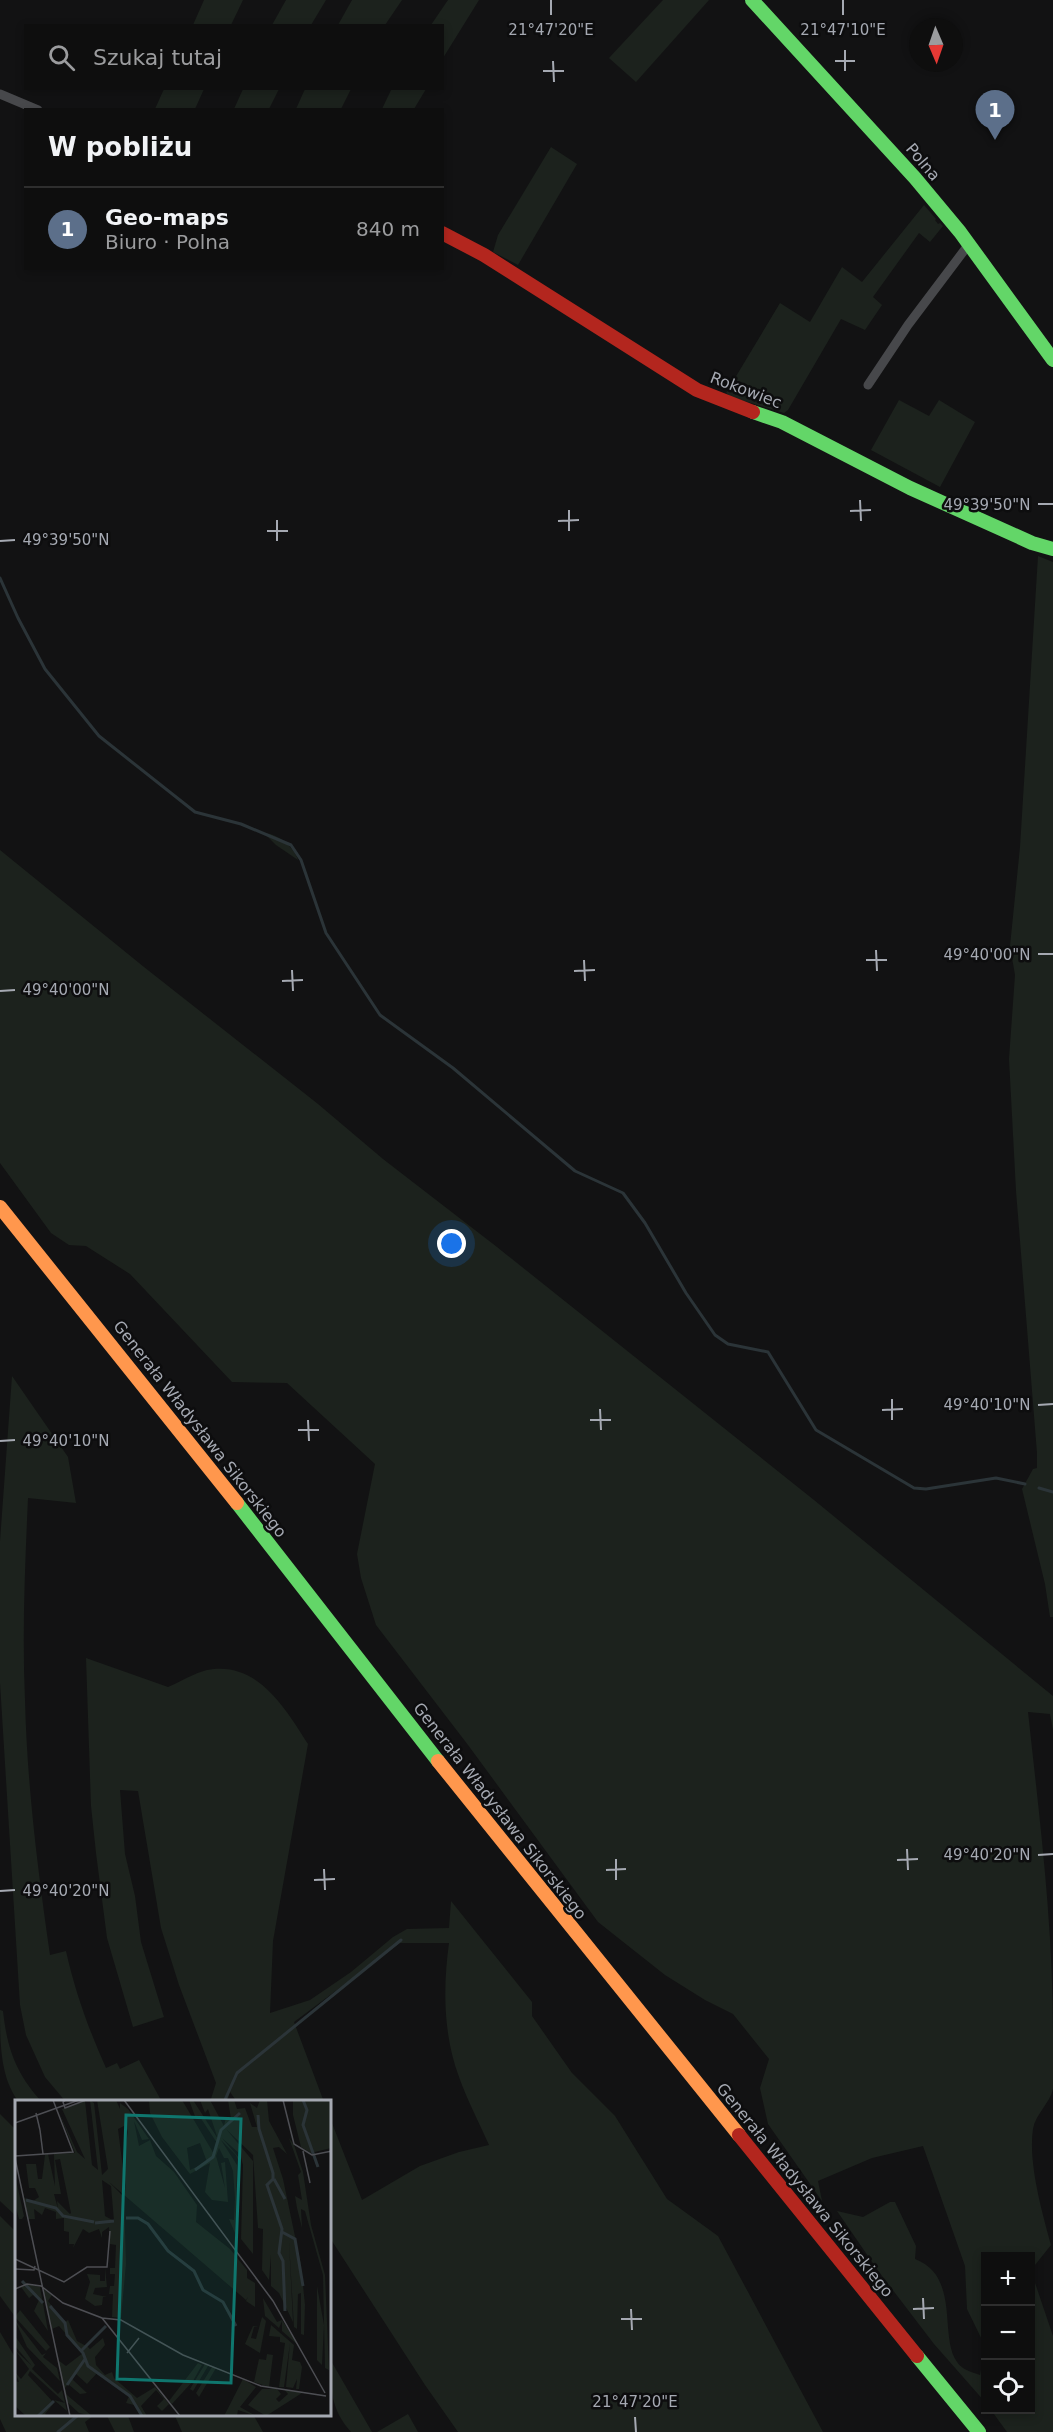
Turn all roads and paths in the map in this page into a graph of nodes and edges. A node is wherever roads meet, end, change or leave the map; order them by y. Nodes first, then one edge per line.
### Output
1 (752, 0) edge
2 (0, 94) edge
3 (33, 108) edge
4 (444, 234) edge
5 (969, 244) junction
6 (1053, 360) edge
7 (868, 385) dead end
8 (1053, 549) edge
9 (0, 1207) edge
10 (979, 2432) edge

1 - 5 street, Polna
2 - 3 street
4 - 8 street, Rokowiec
5 - 6 street, Polna
5 - 7 street
9 - 10 street, Generała Władysława Sikorskiego

